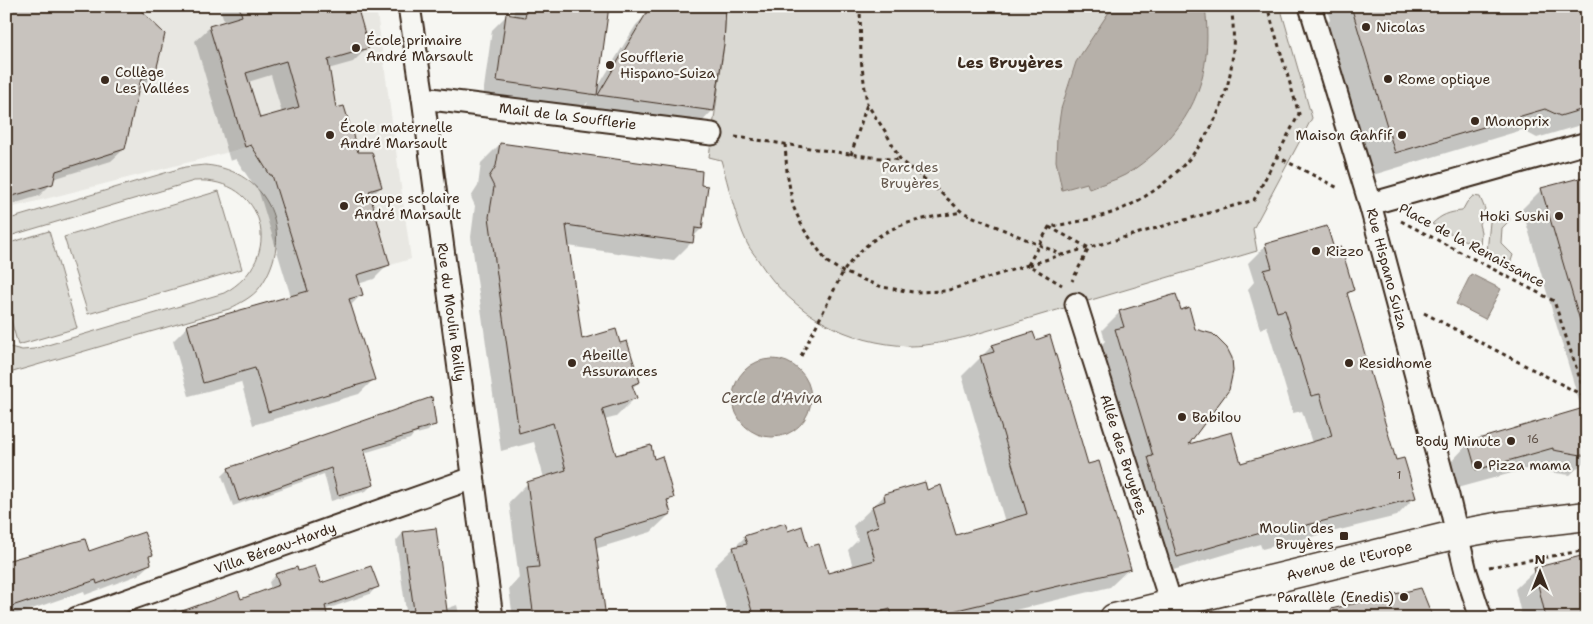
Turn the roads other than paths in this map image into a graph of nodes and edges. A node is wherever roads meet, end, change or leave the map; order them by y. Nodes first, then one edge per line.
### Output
1 (408, 6) edge
2 (1310, 6) edge
3 (423, 98) junction
4 (712, 134) road end
5 (1587, 143) edge
6 (1370, 204) junction
7 (1076, 304) dead end
8 (473, 478) junction
9 (1587, 516) edge
10 (1458, 534) junction
11 (1171, 604) junction
12 (77, 618) edge
13 (492, 618) edge
14 (1114, 618) edge
15 (1481, 618) edge

1 - 3 street, Rue du Moulin Bailly
2 - 6 street, Rue Hispano Suiza
3 - 4 street, Mail de la Soufflerie
3 - 8 street, Rue du Moulin Bailly
5 - 6 street
6 - 10 street, Rue Hispano Suiza
7 - 11 street, Allée des Bruyères
8 - 12 street, Villa Béreau-Hardy
8 - 13 street, Rue du Moulin Bailly
9 - 10 main road, Avenue de l'Europe
10 - 11 main road, Avenue de l'Europe
10 - 15 street, Rue Hispano Suiza
11 - 14 main road, Avenue de l'Europe

